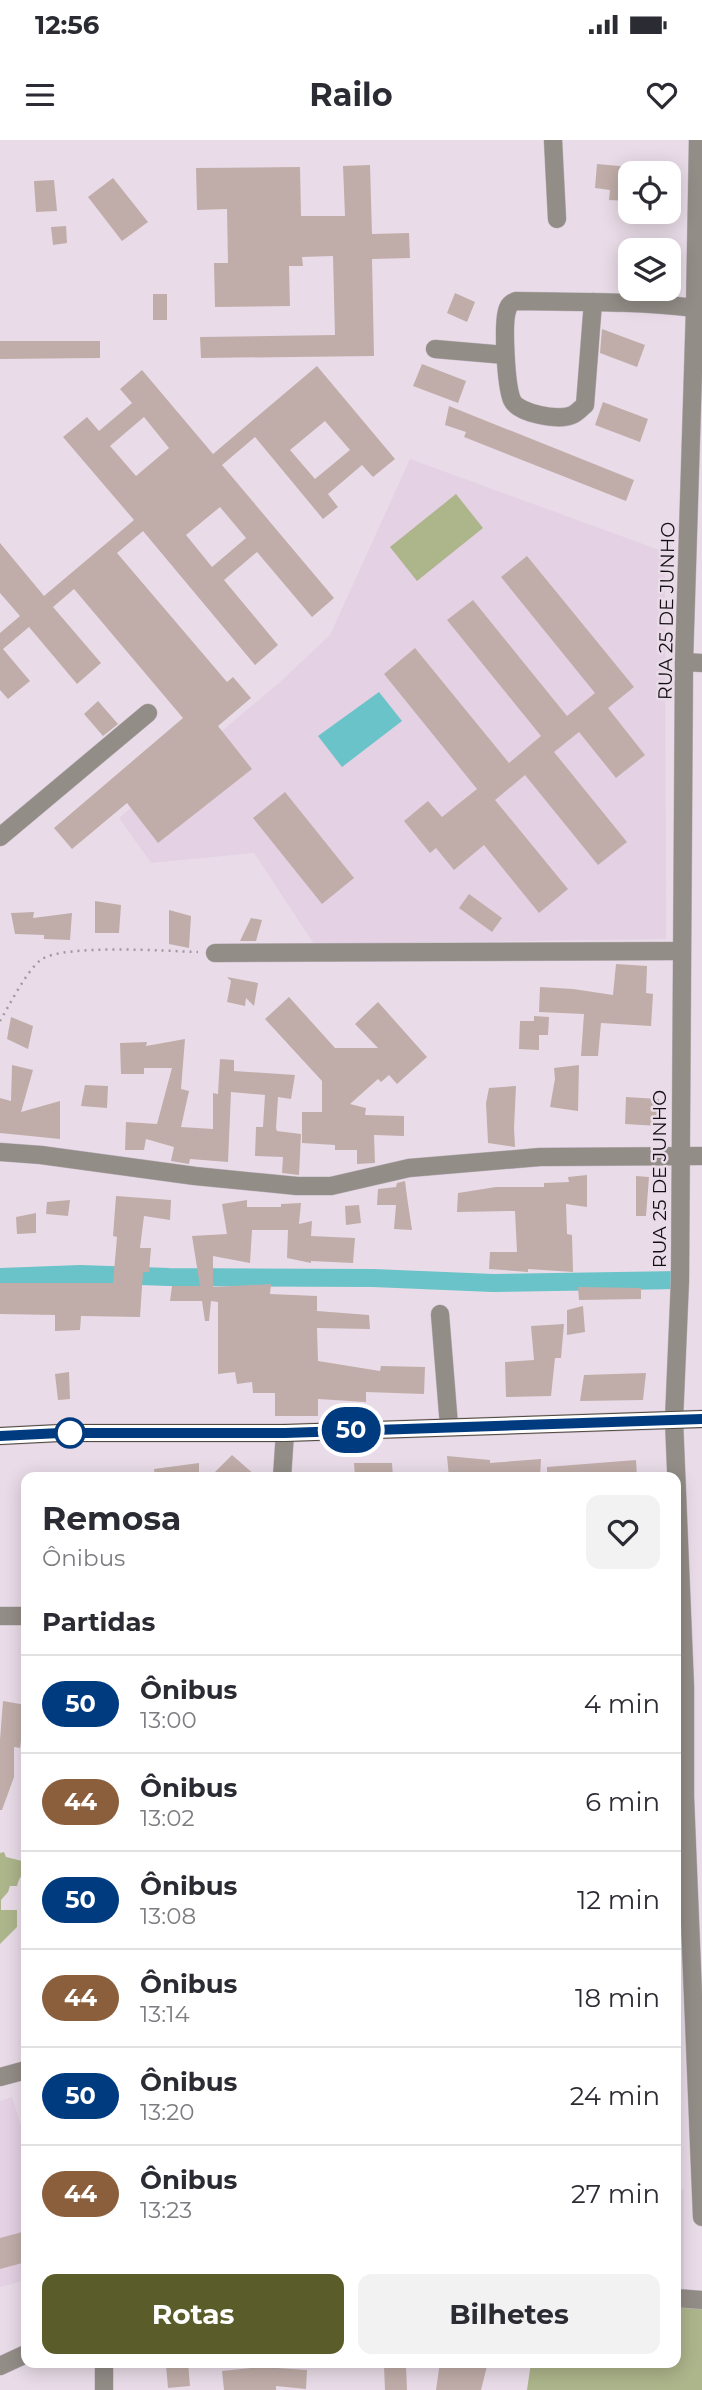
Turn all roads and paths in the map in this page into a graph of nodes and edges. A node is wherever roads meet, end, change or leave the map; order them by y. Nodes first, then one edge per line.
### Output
1 (553, 140) edge
2 (698, 140) edge
3 (557, 219) dead end
4 (593, 302) junction
5 (695, 308) junction
6 (435, 349) dead end
7 (505, 355) junction
8 (693, 662) edge
9 (148, 713) dead end
10 (0, 837) edge
11 (681, 951) junction
12 (215, 953) joint
13 (0, 1021) edge
14 (0, 1152) edge
15 (681, 1156) junction
16 (702, 1156) edge
17 (440, 1314) dead end
18 (702, 1419) edge
19 (674, 1420) junction
20 (449, 1426) junction
21 (285, 1433) junction
22 (0, 1436) edge
23 (282, 1472) edge
24 (675, 1472) edge
25 (0, 1616) edge
26 (21, 1616) edge
27 (681, 1626) edge
28 (693, 1687) edge
29 (689, 1910) edge
30 (21, 2071) edge
31 (0, 2077) edge
32 (702, 2217) edge
33 (681, 2298) edge
34 (702, 2300) edge
35 (21, 2356) edge
36 (0, 2366) edge
37 (104, 2368) edge
38 (104, 2390) edge

1 - 3 street
2 - 5 street, RUA 25 DE JUNHO
4 - 5 street
4 - 7 street
4 - 7 street
5 - 8 street, RUA 25 DE JUNHO
6 - 7 street
8 - 11 street, RUA 25 DE JUNHO
9 - 10 street
11 - 12 street
11 - 15 street, RUA 25 DE JUNHO
12 - 13 path
14 - 15 street
15 - 16 street
15 - 19 street, RUA 25 DE JUNHO
17 - 20 street
18 - 19 main road
19 - 20 main road
19 - 24 street, RUA 25 DE JUNHO
20 - 21 main road
21 - 22 main road
21 - 23 street
25 - 26 street
27 - 28 street, RUA 25 DE JUNHO
28 - 29 street, RUA 25 DE JUNHO
29 - 32 street, RUA 25 DE JUNHO
30 - 31 street
33 - 34 street
35 - 36 street
37 - 38 street

